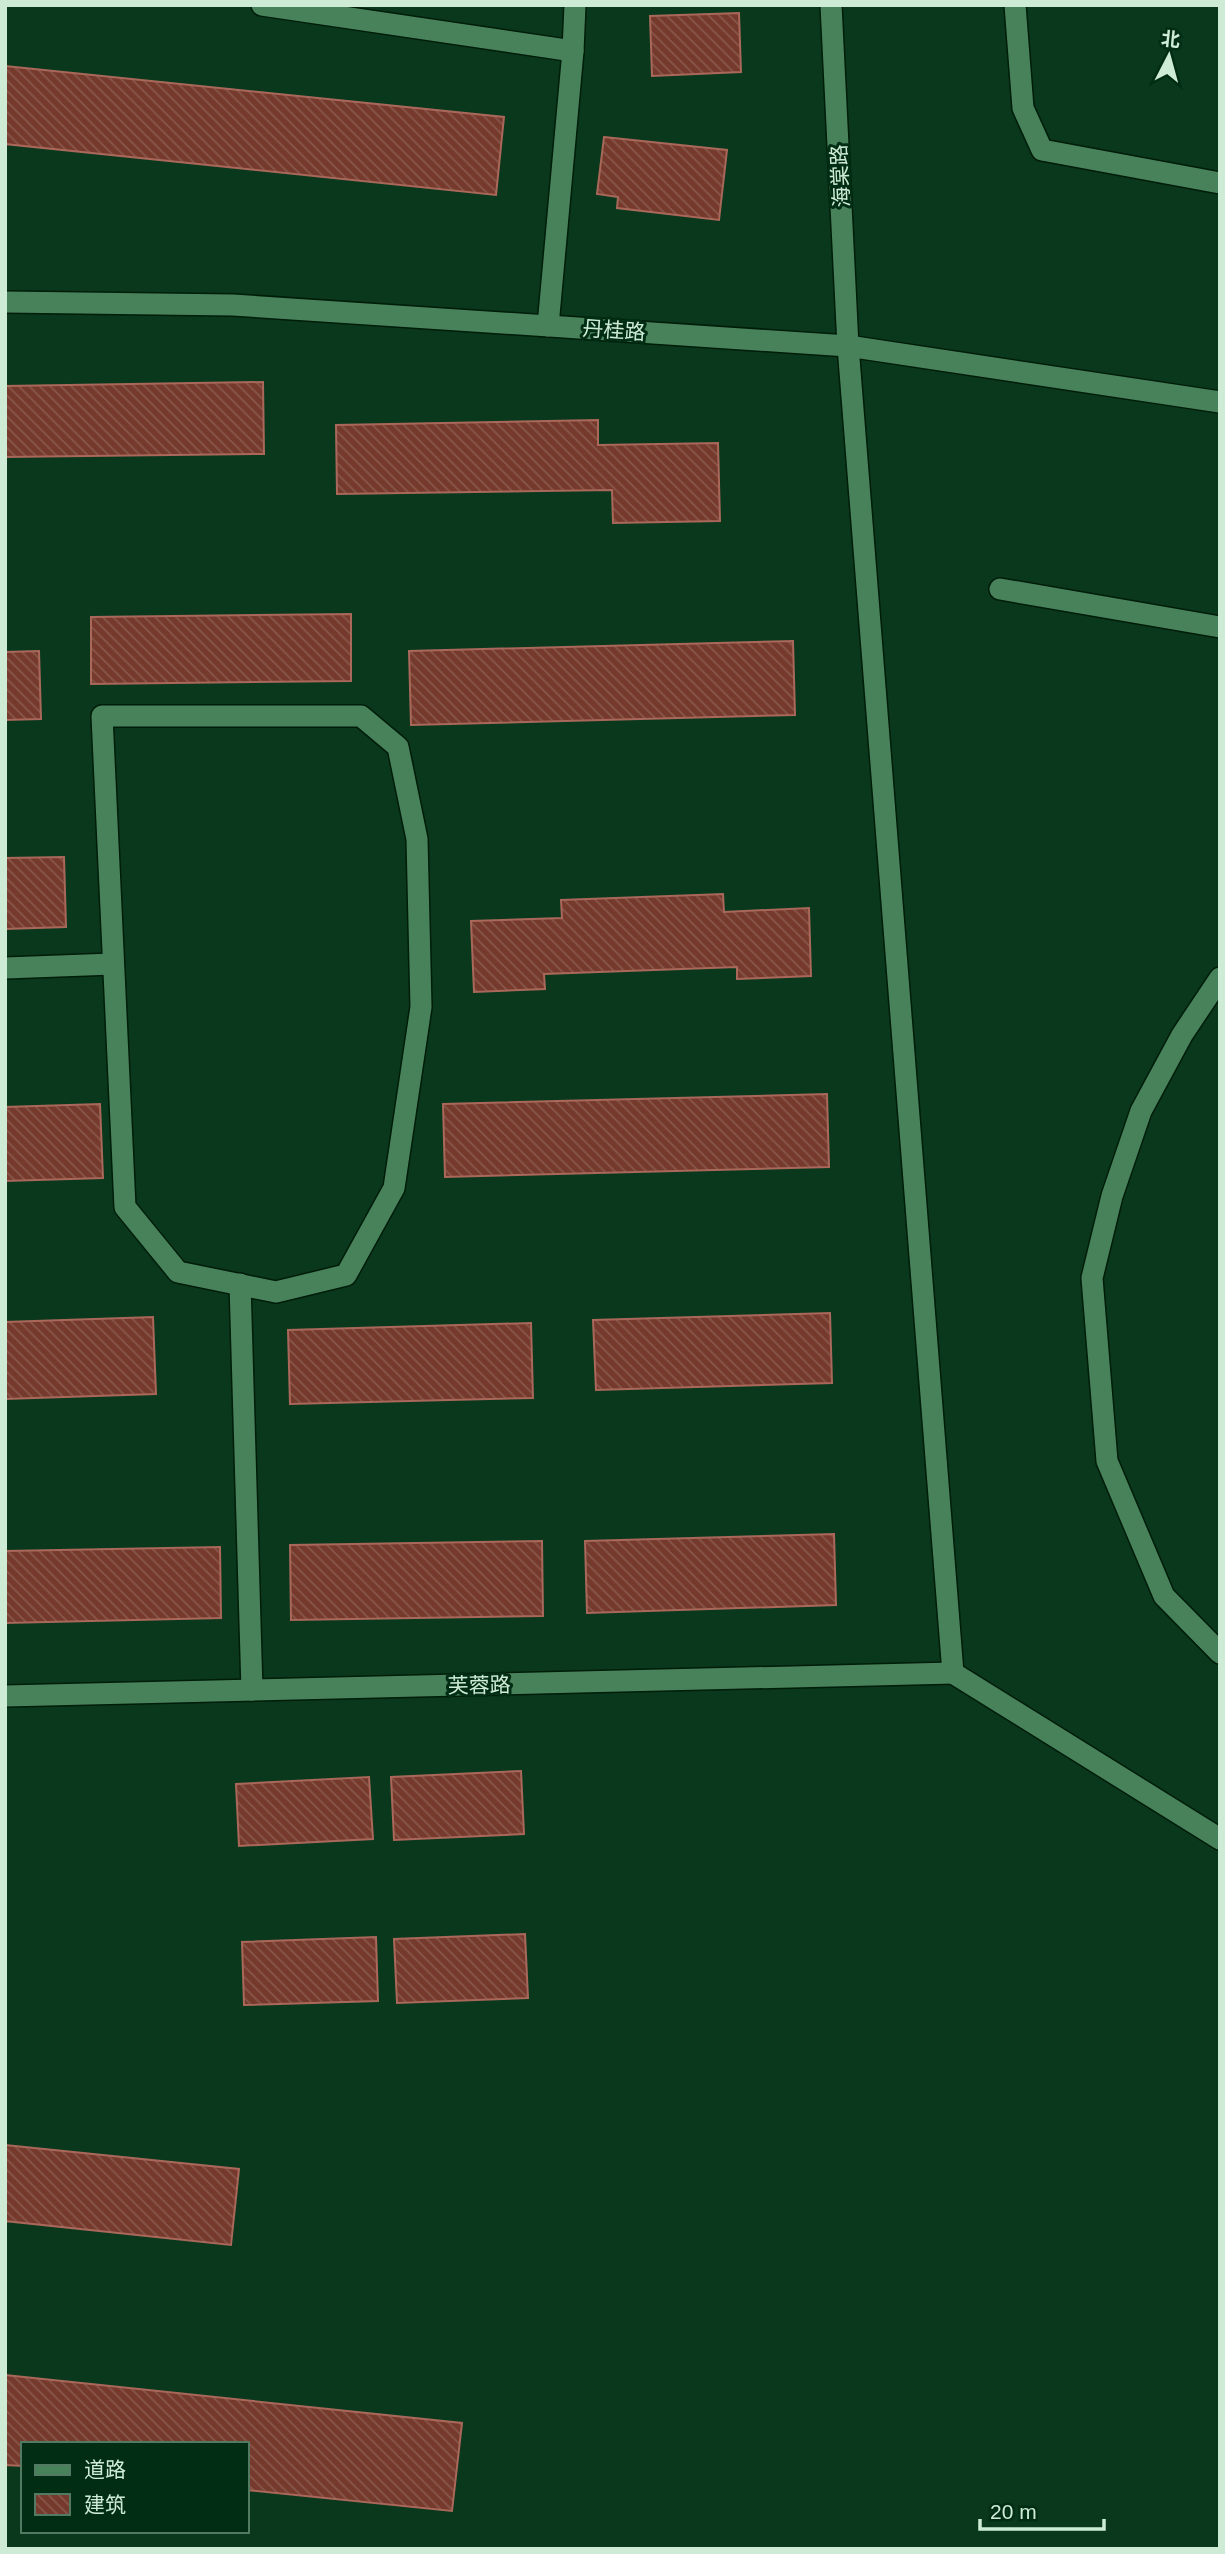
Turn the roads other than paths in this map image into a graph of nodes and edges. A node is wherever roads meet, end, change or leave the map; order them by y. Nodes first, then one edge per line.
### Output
1 (262, 5) edge
2 (575, 5) edge
3 (831, 5) edge
4 (1015, 5) edge
5 (573, 51) junction
6 (1220, 183) edge
7 (5, 302) edge
8 (548, 326) junction
9 (848, 346) junction
10 (1220, 402) edge
11 (1000, 589) dead end
12 (1220, 627) edge
13 (113, 964) junction
14 (5, 968) edge
15 (1220, 978) edge
16 (240, 1284) junction
17 (1220, 1653) edge
18 (953, 1673) junction
19 (252, 1690) junction
20 (5, 1696) edge
21 (1220, 1839) edge

1 - 5 street
2 - 5 street
3 - 9 street, 海棠路
4 - 6 street
5 - 8 street
7 - 8 street, 丹桂路
8 - 9 street, 丹桂路
9 - 10 street, 丹桂路
9 - 18 street, 海棠路
11 - 12 street
13 - 14 street
13 - 16 street
13 - 16 street
15 - 17 street
16 - 19 street
18 - 19 street, 芙蓉路
18 - 21 street
19 - 20 street, 芙蓉路

